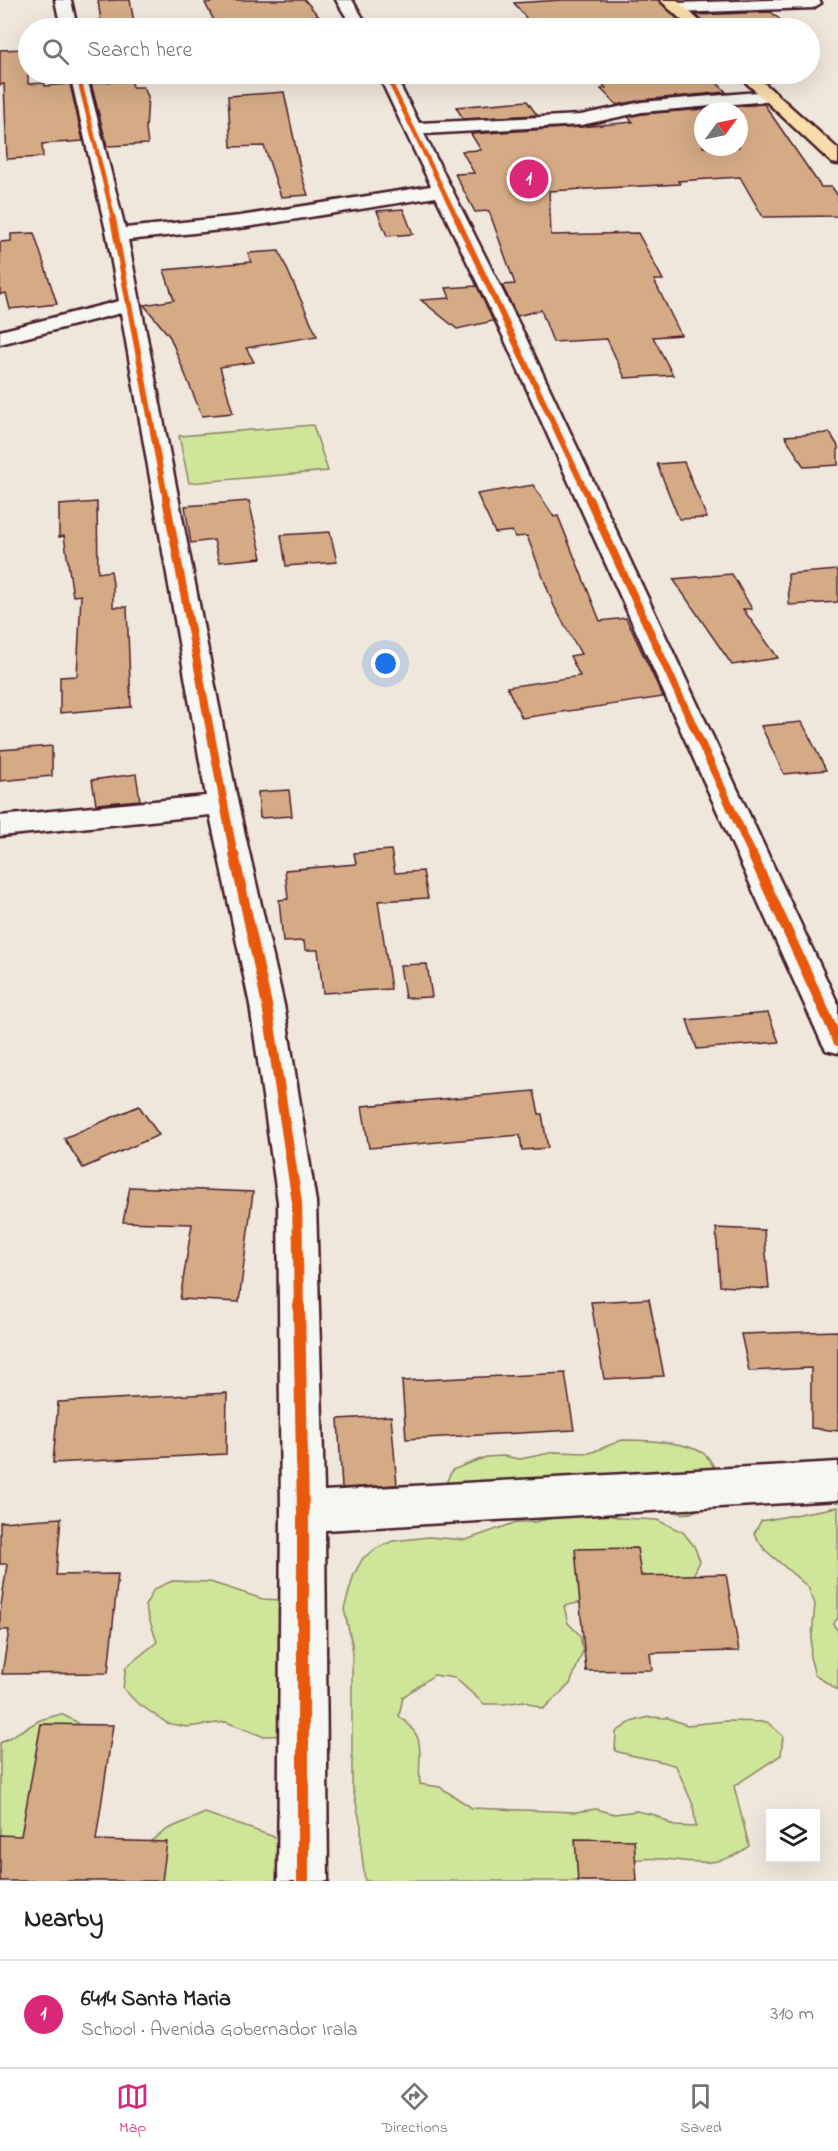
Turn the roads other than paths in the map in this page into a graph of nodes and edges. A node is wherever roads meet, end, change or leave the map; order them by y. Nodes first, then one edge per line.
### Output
1 (63, 0) edge
2 (344, 0) edge
3 (811, 0) edge
4 (672, 4) edge
5 (67, 18) edge
6 (355, 18) edge
7 (688, 18) edge
8 (80, 84) edge
9 (391, 84) edge
10 (756, 84) edge
11 (769, 96) junction
12 (412, 129) junction
13 (838, 159) edge
14 (444, 190) junction
15 (117, 236) junction
16 (130, 304) junction
17 (0, 338) edge
18 (223, 804) junction
19 (0, 826) edge
20 (838, 1041) edge
21 (838, 1481) edge
22 (303, 1512) junction
23 (303, 1881) edge

1 - 5 street
2 - 6 street
3 - 4 street
4 - 7 main road
8 - 15 street
9 - 12 street
10 - 11 main road
11 - 12 street
11 - 13 main road
12 - 14 street
14 - 15 street
14 - 20 street
15 - 16 street
16 - 17 street
16 - 18 street
18 - 19 street
18 - 22 street
21 - 22 street
22 - 23 street

